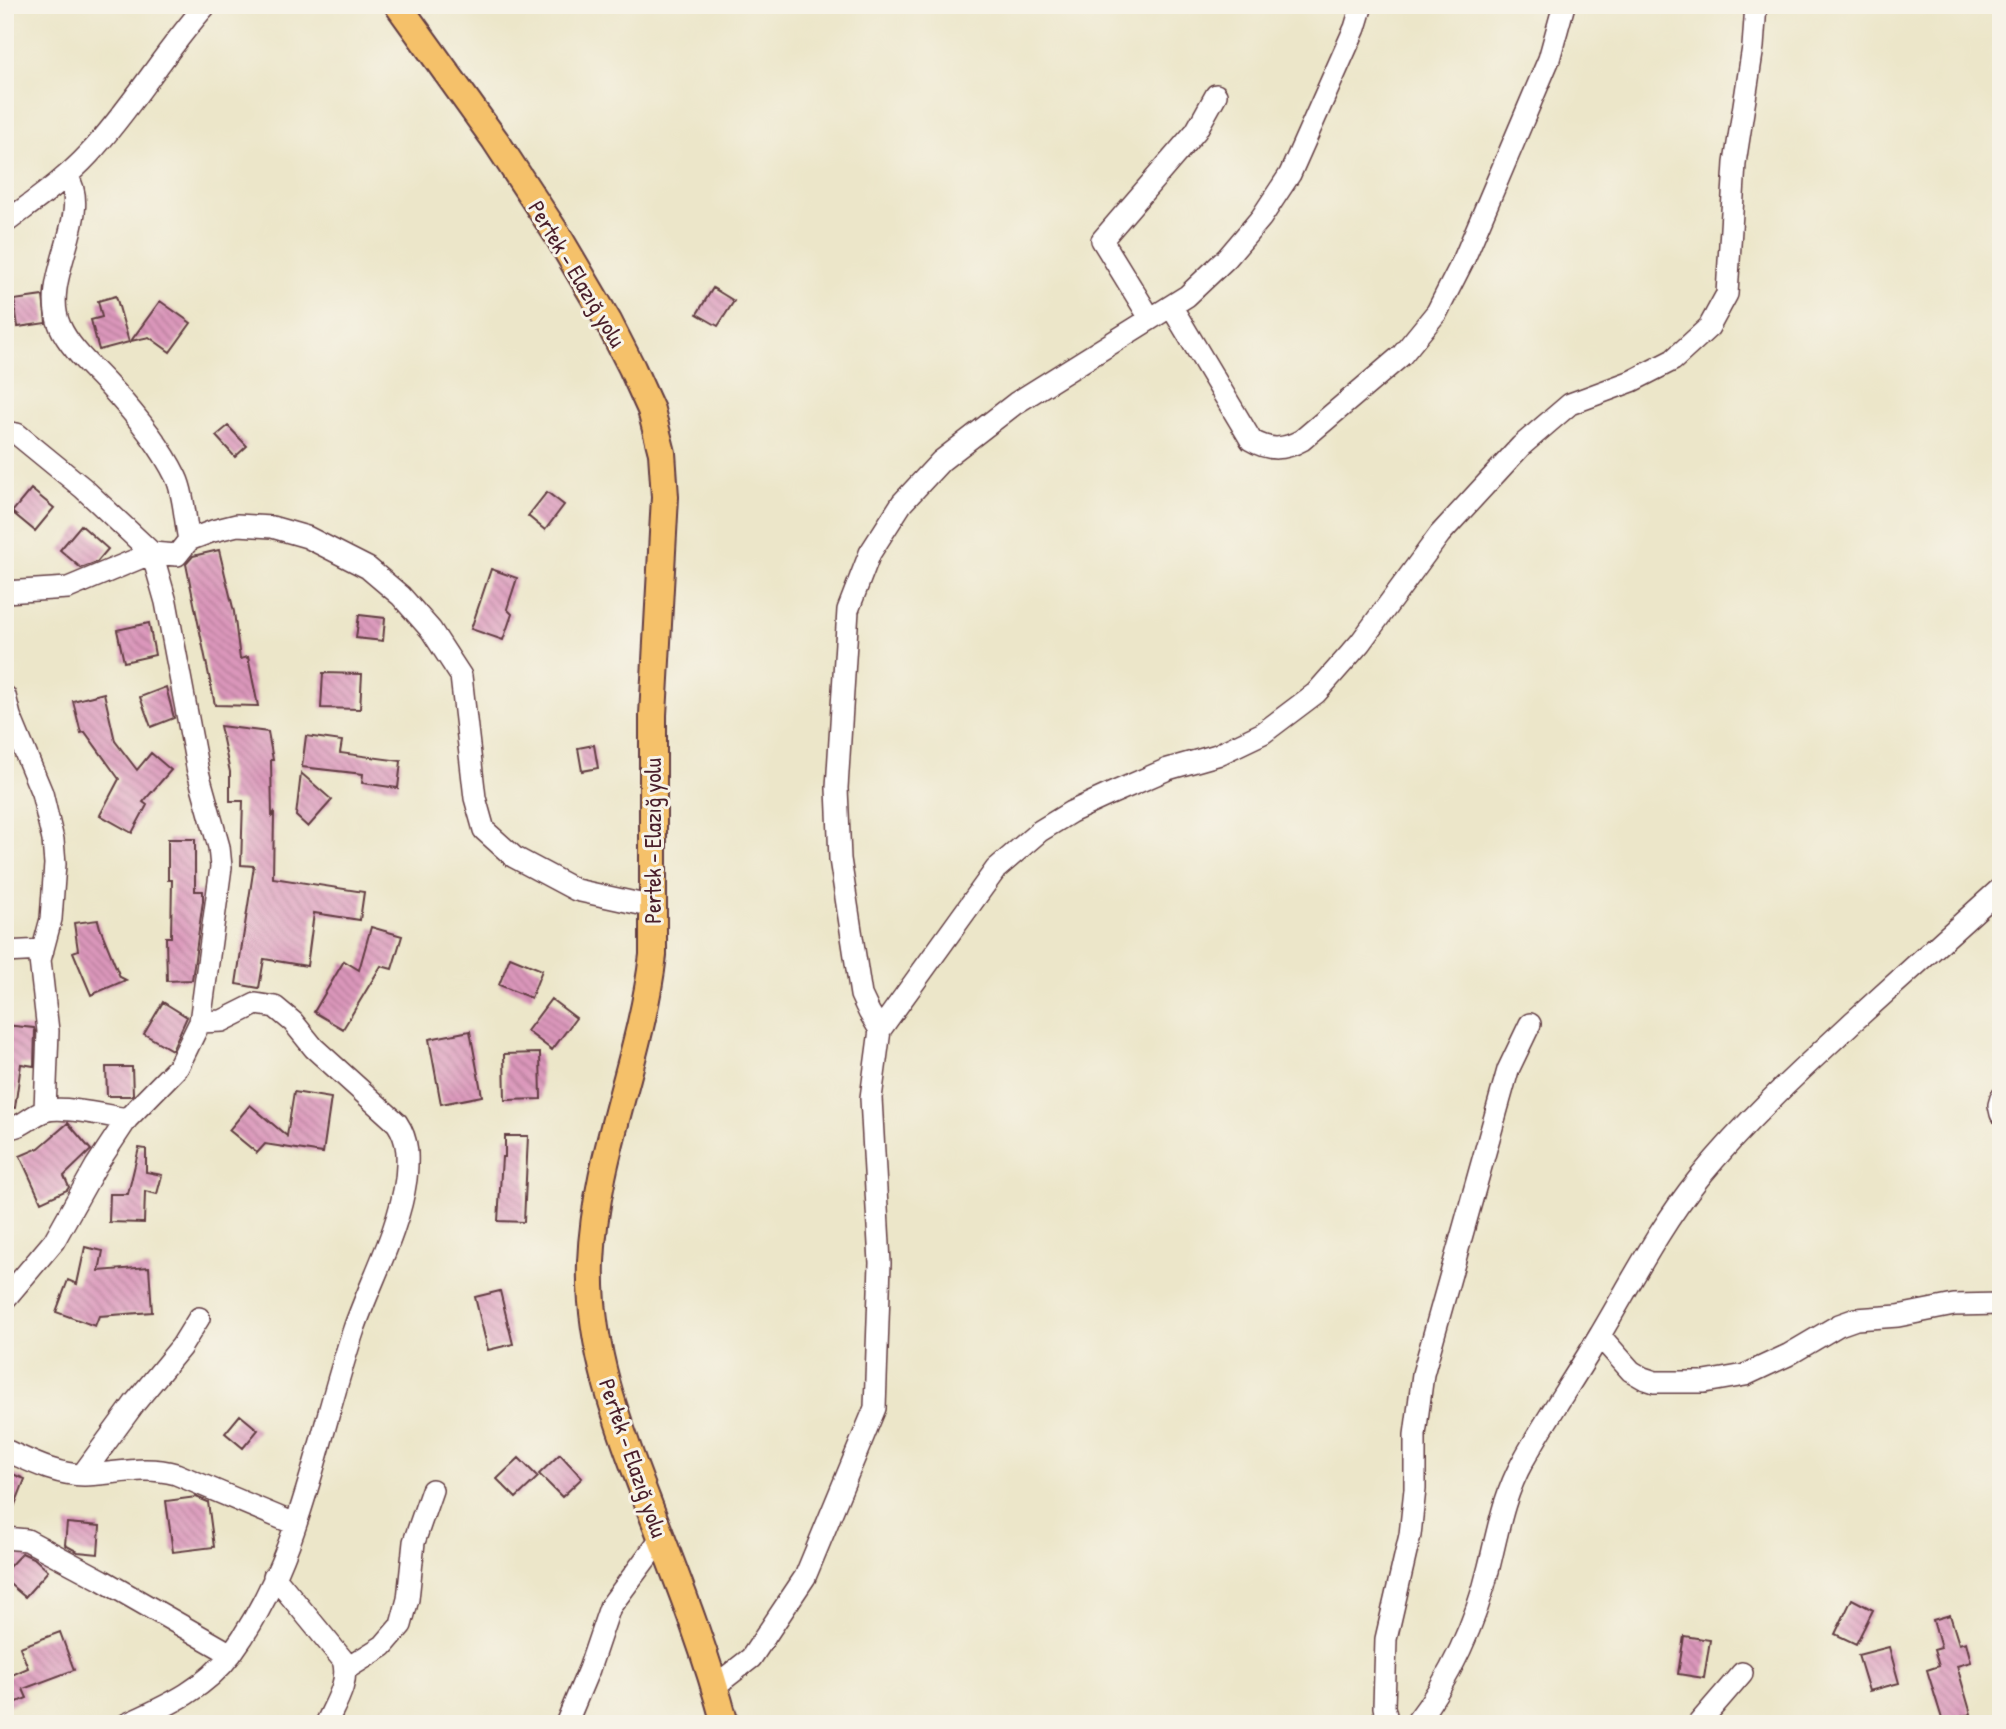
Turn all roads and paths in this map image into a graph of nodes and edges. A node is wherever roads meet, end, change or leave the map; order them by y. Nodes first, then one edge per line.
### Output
1 (206, 5) edge
2 (398, 5) edge
3 (1362, 5) edge
4 (1564, 5) edge
5 (1756, 5) edge
6 (1216, 95) dead end
7 (67, 176) junction
8 (5, 223) edge
9 (1171, 306) junction
10 (1150, 318) junction
11 (5, 432) edge
12 (189, 540) junction
13 (152, 553) junction
14 (5, 592) edge
15 (6, 705) edge
16 (2001, 888) edge
17 (654, 907) junction
18 (43, 950) junction
19 (5, 952) edge
20 (200, 1022) junction
21 (1530, 1024) dead end
22 (880, 1030) junction
23 (2001, 1098) edge
24 (46, 1110) junction
25 (2001, 1114) edge
26 (127, 1119) junction
27 (5, 1128) edge
28 (5, 1299) edge
29 (2001, 1304) edge
30 (199, 1318) dead end
31 (1600, 1336) junction
32 (5, 1450) edge
33 (82, 1475) junction
34 (432, 1490) dead end
35 (295, 1524) junction
36 (5, 1538) edge
37 (661, 1538) junction
38 (274, 1577) junction
39 (231, 1654) junction
40 (345, 1669) junction
41 (1742, 1673) dead end
42 (715, 1686) junction
43 (127, 1724) edge
44 (326, 1724) edge
45 (566, 1724) edge
46 (725, 1724) edge
47 (1388, 1724) edge
48 (1415, 1724) edge
49 (1698, 1724) edge

1 - 7 street
2 - 17 main road, Pertek - Elazığ yolu
3 - 9 street
4 - 9 street
5 - 22 street
6 - 10 street
7 - 8 street
7 - 12 street
9 - 10 street
10 - 22 street
11 - 13 street
12 - 13 street
12 - 17 street
13 - 14 street
13 - 20 street
15 - 18 street
16 - 31 street
17 - 37 main road, Pertek - Elazığ yolu
18 - 19 street
18 - 24 street
20 - 26 street
20 - 35 street
21 - 47 street
22 - 42 street
23 - 25 street
24 - 26 street
24 - 27 street
26 - 28 street
29 - 31 street
30 - 33 street
31 - 48 street
32 - 33 street
33 - 35 street
34 - 40 street
35 - 38 street
36 - 39 street
37 - 42 main road, Pertek - Elazığ yolu
37 - 45 street
38 - 39 street
38 - 40 street
39 - 43 street
40 - 44 street
41 - 49 street
42 - 46 main road, Pertek - Elazığ yolu

